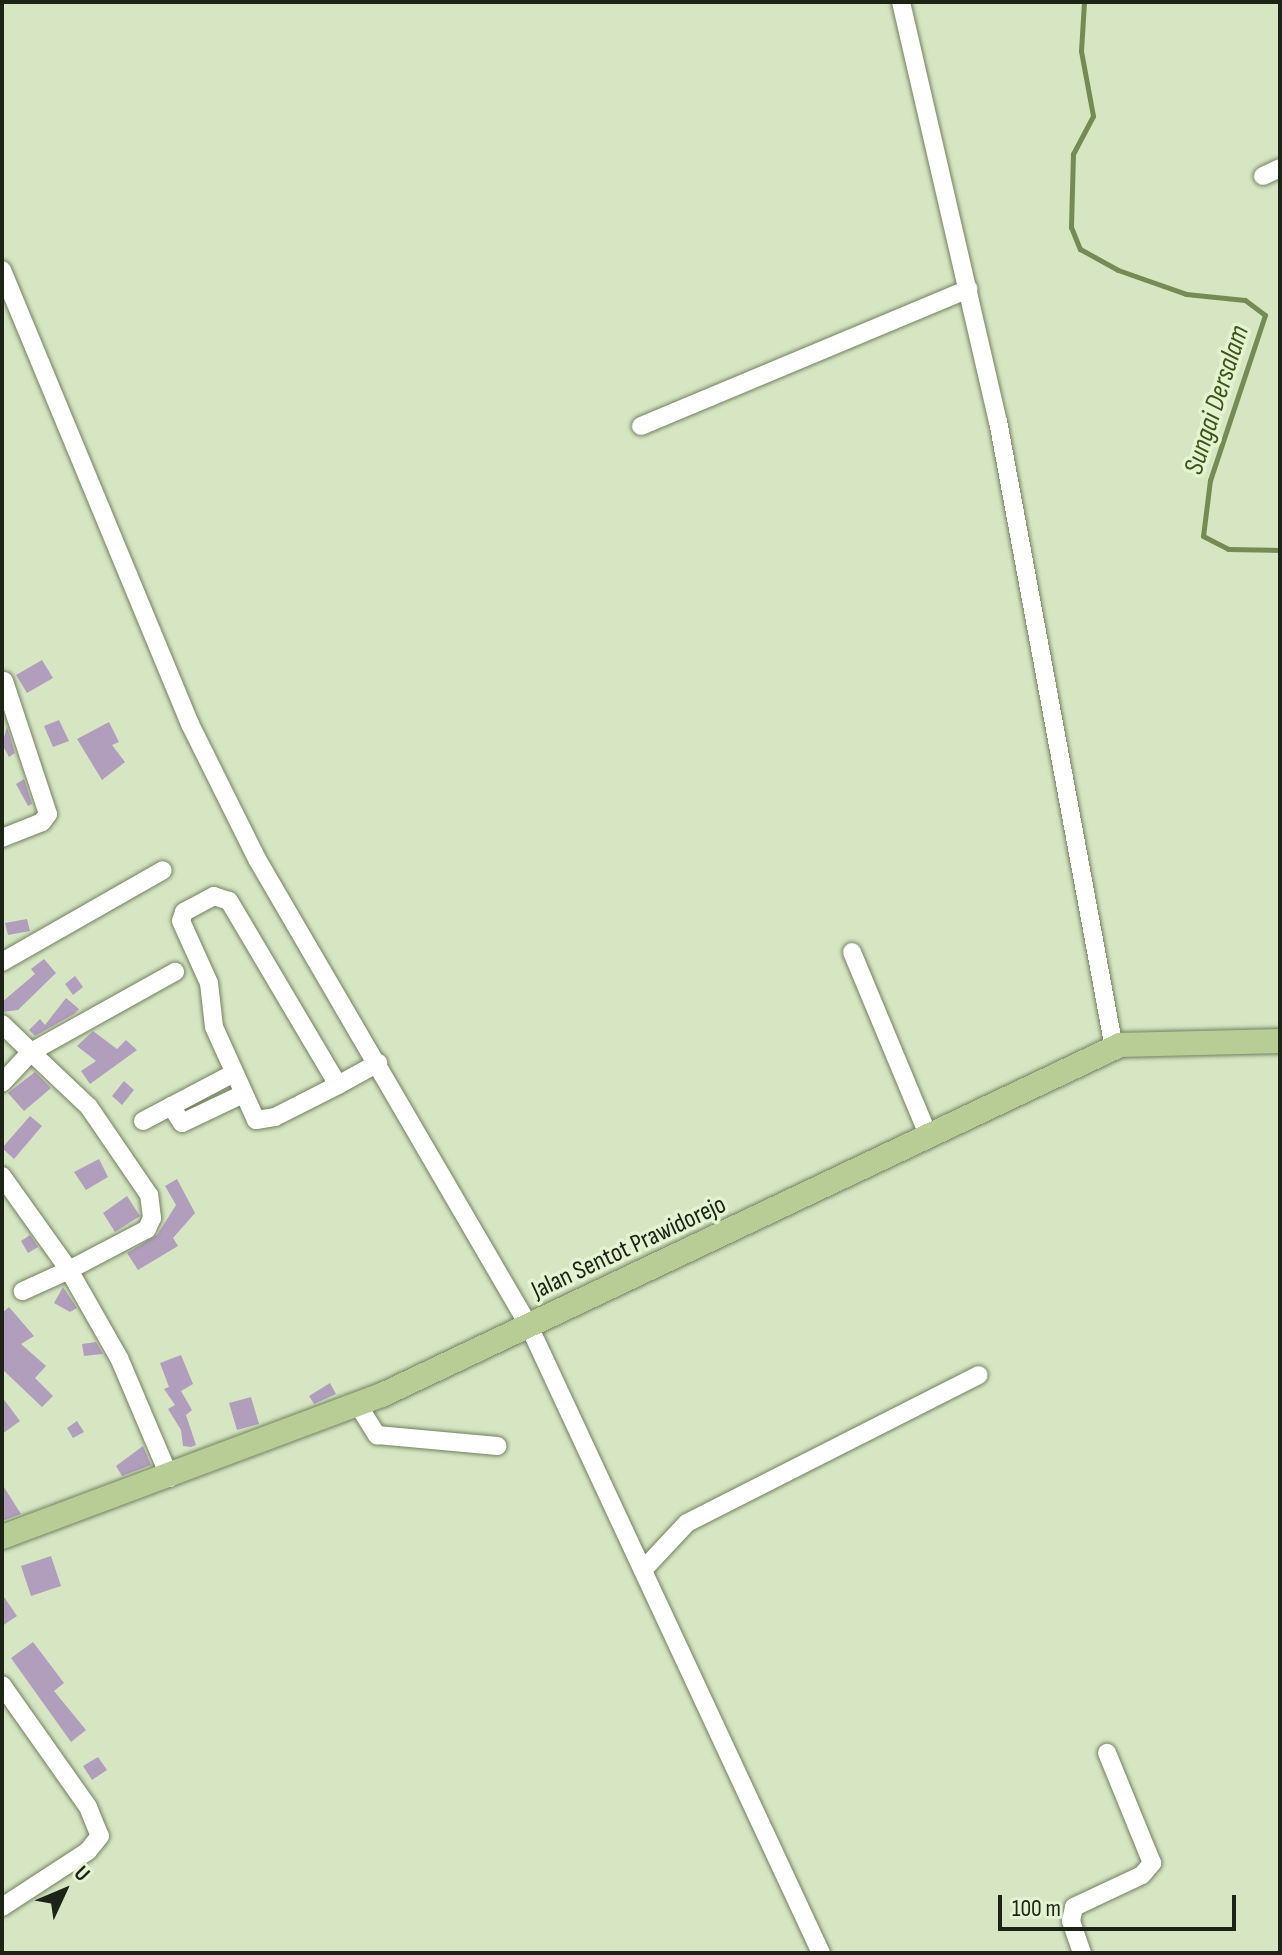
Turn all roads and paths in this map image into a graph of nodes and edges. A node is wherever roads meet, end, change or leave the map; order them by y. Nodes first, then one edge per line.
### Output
1 (901, 2) edge
2 (1280, 168) edge
3 (1263, 176) dead end
4 (2, 270) edge
5 (969, 289) junction
6 (641, 426) dead end
7 (4, 681) dead end
8 (2, 838) edge
9 (163, 870) dead end
10 (852, 952) dead end
11 (2, 962) edge
12 (175, 972) dead end
13 (2, 1024) edge
14 (1280, 1041) edge
15 (1114, 1048) junction
16 (31, 1052) junction
17 (378, 1063) junction
18 (232, 1074) junction
19 (2, 1083) edge
20 (338, 1085) junction
21 (241, 1095) junction
22 (171, 1106) junction
23 (143, 1121) dead end
24 (928, 1135) junction
25 (2, 1176) edge
26 (69, 1270) junction
27 (23, 1291) dead end
28 (529, 1326) junction
29 (979, 1375) dead end
30 (358, 1405) junction
31 (498, 1446) dead end
32 (170, 1478) junction
33 (2, 1537) edge
34 (643, 1570) junction
35 (2, 1685) edge
36 (1107, 1753) dead end
37 (2, 1907) edge
38 (821, 1953) edge
39 (1082, 1953) edge

1 - 5 street
2 - 3 street
4 - 17 street
5 - 6 street
5 - 15 street
7 - 8 street
9 - 11 street
10 - 24 street
12 - 16 street
13 - 16 street
14 - 15 main road, Jalan Sentot Prawidorejo
15 - 24 main road, Jalan Sentot Prawidorejo
16 - 19 street
16 - 26 street
17 - 20 street
17 - 28 street
18 - 20 street
18 - 21 street
18 - 22 street
20 - 21 street
21 - 22 street
22 - 23 street
24 - 28 main road, Jalan Sentot Prawidorejo
25 - 26 street
26 - 27 street
26 - 32 street
28 - 30 main road, Jalan Sentot Prawidorejo
28 - 34 street
29 - 34 street
30 - 31 street
30 - 32 main road, Jalan Sentot Prawidorejo
32 - 33 main road, Jalan Sentot Prawidorejo
34 - 38 street
35 - 37 street
36 - 39 street

